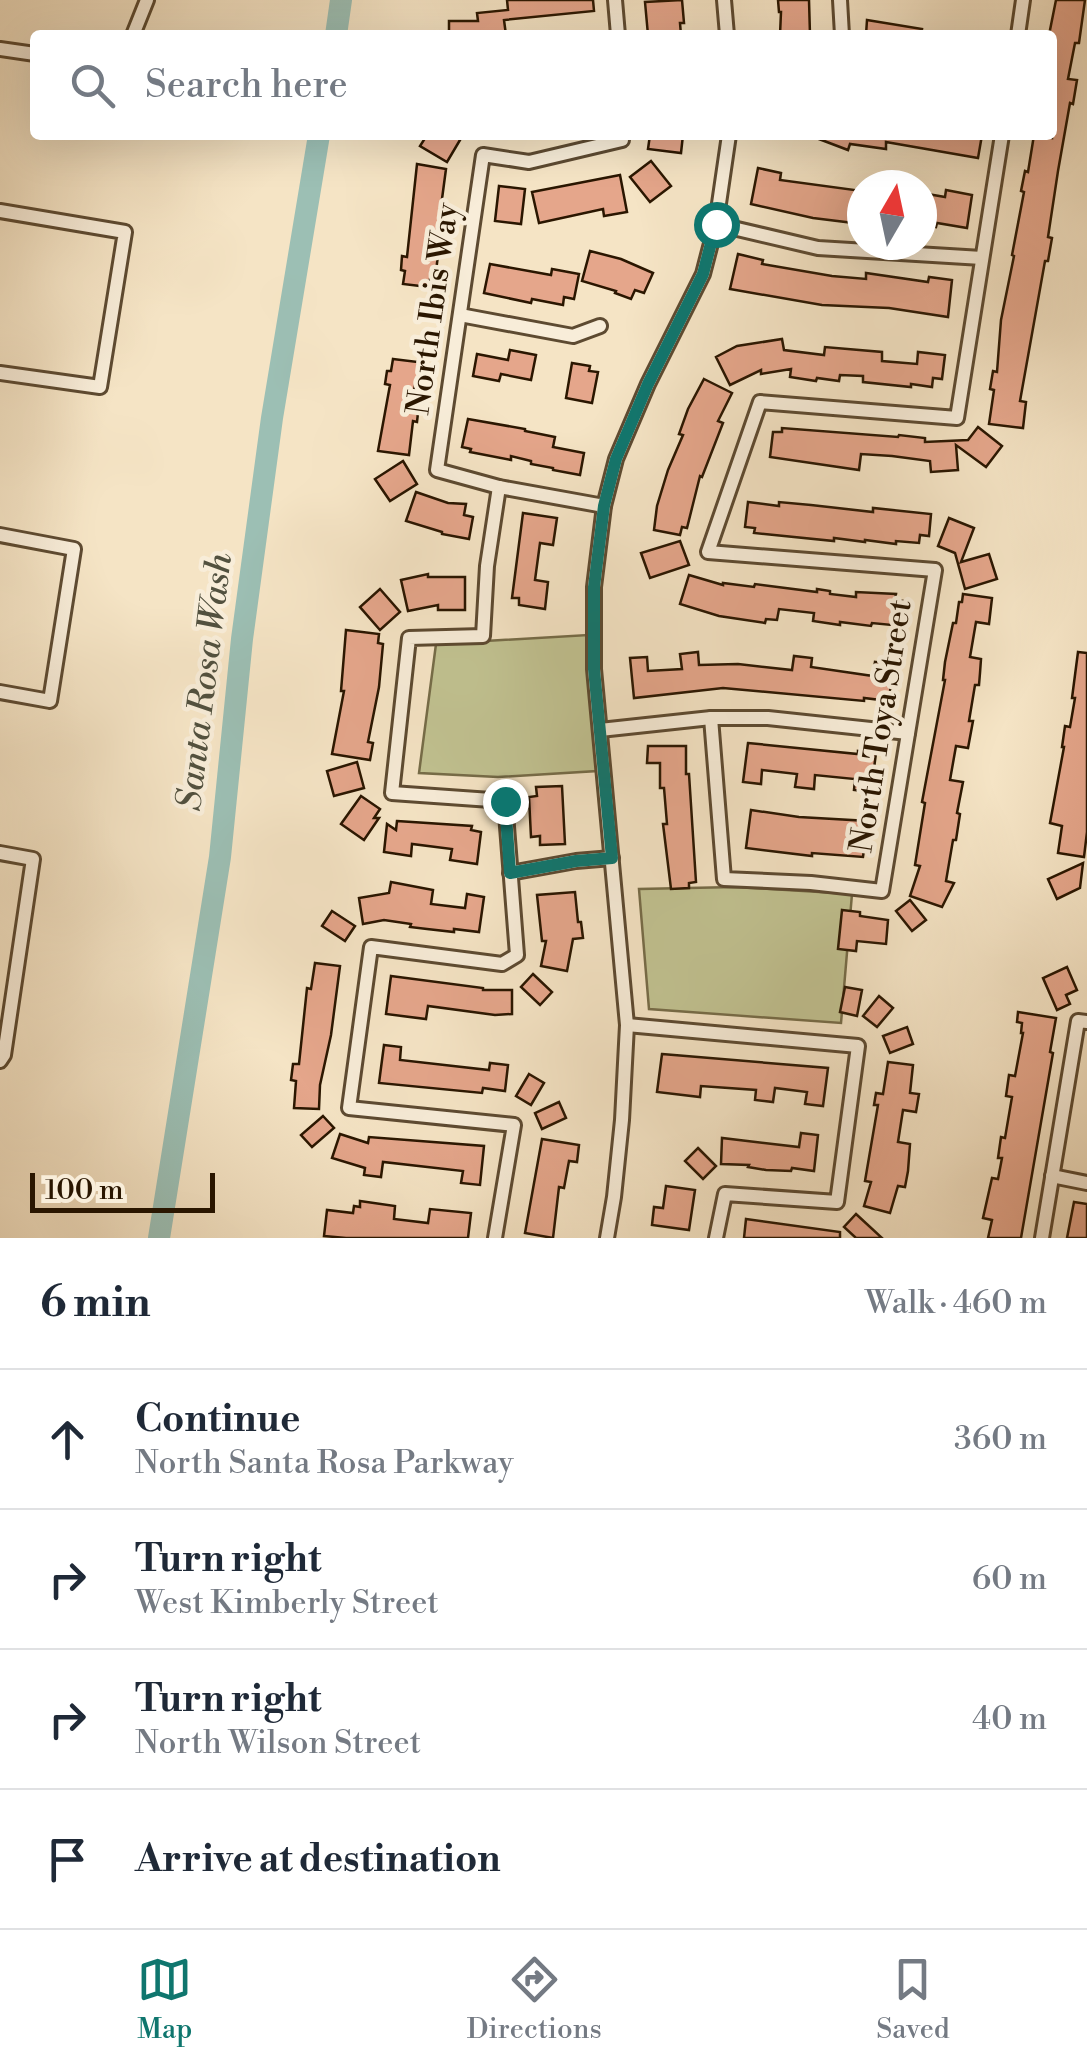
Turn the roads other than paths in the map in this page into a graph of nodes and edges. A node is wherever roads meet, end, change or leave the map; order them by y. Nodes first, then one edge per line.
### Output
1 (146, 0) edge
2 (615, 0) edge
3 (724, 0) edge
4 (840, 0) edge
5 (1023, 0) edge
6 (135, 30) edge
7 (618, 30) edge
8 (727, 30) edge
9 (842, 30) edge
10 (1019, 30) edge
11 (0, 49) edge
12 (30, 53) edge
13 (614, 140) edge
14 (728, 140) edge
15 (1001, 140) edge
16 (0, 211) edge
17 (716, 224) junction
18 (982, 258) junction
19 (460, 316) junction
20 (600, 326) dead end
21 (0, 373) edge
22 (500, 487) junction
23 (604, 506) junction
24 (0, 535) edge
25 (0, 692) edge
26 (711, 718) junction
27 (600, 730) junction
28 (908, 733) junction
29 (0, 853) edge
30 (612, 858) junction
31 (510, 873) junction
32 (1082, 1022) edge
33 (626, 1025) junction
34 (0, 1062) edge
35 (1052, 1176) junction
36 (1087, 1183) edge
37 (495, 1238) edge
38 (607, 1238) edge
39 (716, 1238) edge
40 (1042, 1238) edge

1 - 6 street
2 - 7 street
3 - 8 street
4 - 9 street
5 - 10 street
11 - 12 street
13 - 19 street, North Ibis Way
14 - 17 street
15 - 18 street
16 - 21 street
17 - 18 street
17 - 23 street
18 - 28 street, North Toya Street
19 - 20 street
19 - 22 street, North Ibis Way
22 - 23 street
22 - 31 street
23 - 27 street
24 - 25 street
26 - 27 street
26 - 28 street
26 - 28 street, North Toya Street
27 - 30 street
29 - 34 street
30 - 31 street
30 - 33 street
31 - 37 street
32 - 35 street
33 - 38 street
33 - 39 street
35 - 36 street
35 - 40 street

